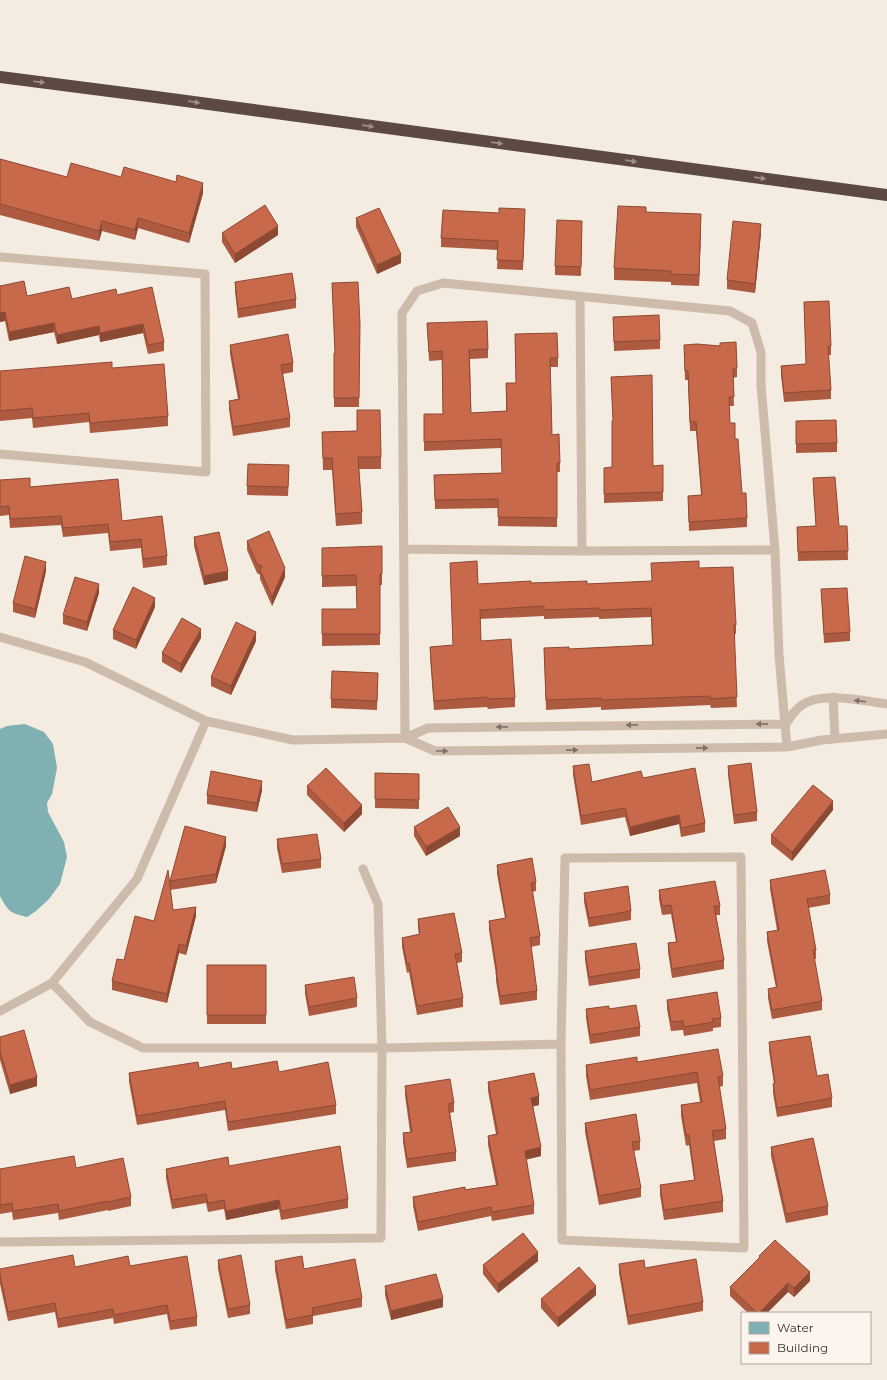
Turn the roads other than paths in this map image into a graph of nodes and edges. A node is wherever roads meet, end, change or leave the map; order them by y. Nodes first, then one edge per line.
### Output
1 (0, 77) edge
2 (887, 195) edge
3 (0, 257) edge
4 (580, 297) junction
5 (0, 454) edge
6 (404, 549) junction
7 (775, 550) junction
8 (582, 551) junction
9 (0, 637) edge
10 (833, 697) junction
11 (887, 704) edge
12 (206, 721) junction
13 (786, 724) junction
14 (887, 734) edge
15 (405, 738) junction
16 (835, 739) junction
17 (787, 747) junction
18 (363, 870) dead end
19 (52, 983) junction
20 (0, 1011) edge
21 (561, 1044) junction
22 (382, 1048) junction
23 (0, 1242) edge

1 -> 2 highway
3 - 5 lane
4 - 6 lane
4 - 7 lane
4 - 8 lane
6 - 8 lane
6 - 15 lane
7 - 8 lane
7 - 13 lane
9 - 12 lane
11 -> 10 lane
10 - 13 lane
10 - 16 lane
12 - 15 lane
12 - 19 lane
13 -> 15 lane
13 - 17 lane
14 - 16 lane
15 -> 17 lane
16 - 17 lane
18 - 22 lane
19 - 20 lane
19 - 22 lane
21 - 21 lane
21 - 22 lane
22 - 23 lane

